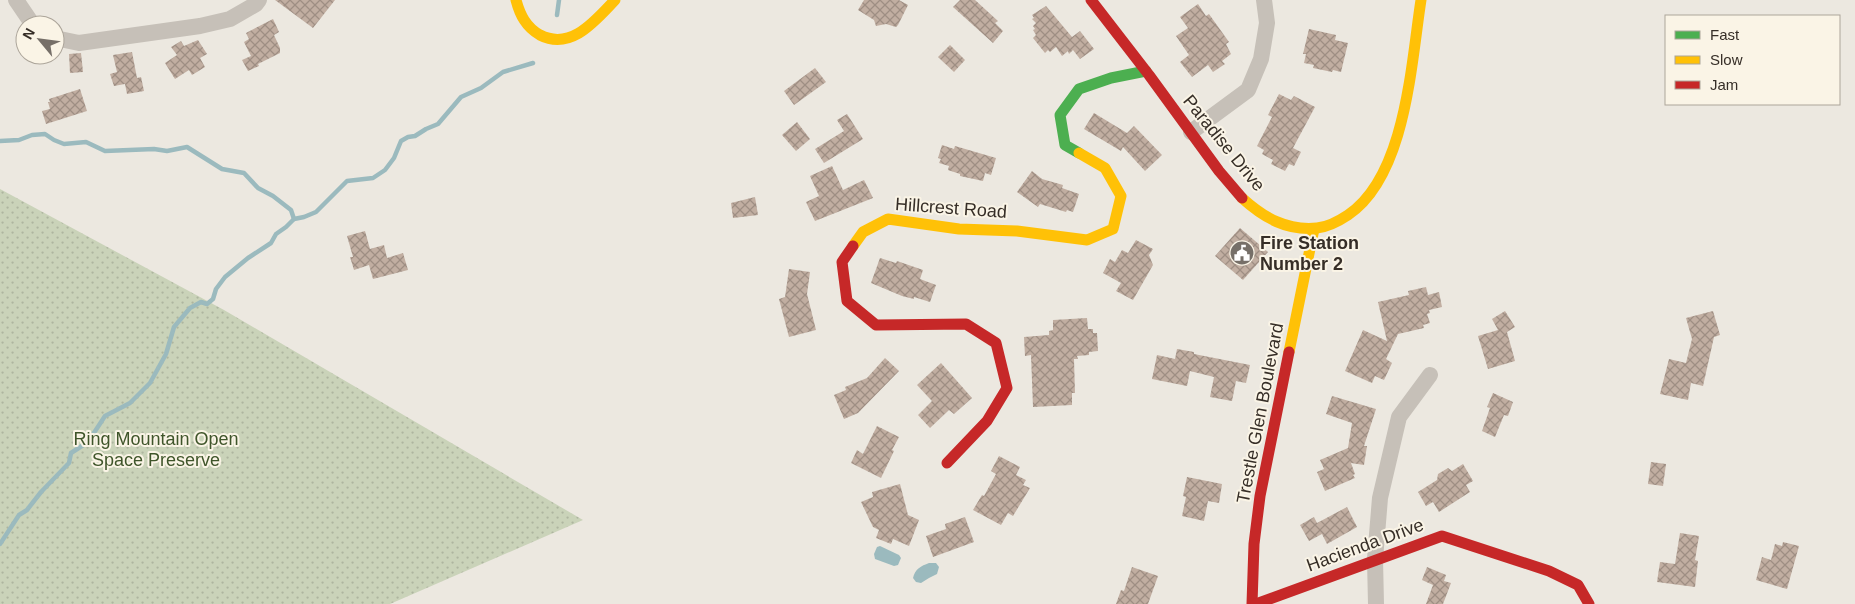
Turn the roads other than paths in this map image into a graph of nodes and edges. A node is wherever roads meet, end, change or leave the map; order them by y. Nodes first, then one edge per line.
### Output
1 (16, 0) edge
2 (259, 0) edge
3 (516, 0) edge
4 (615, 0) edge
5 (1091, 0) edge
6 (1264, 0) edge
7 (1421, 0) edge
8 (26, 15) edge
9 (65, 40) edge
10 (1146, 71) junction
11 (1191, 132) junction
12 (1314, 229) junction
13 (1430, 375) dead end
14 (947, 463) dead end
15 (1375, 559) junction
16 (1254, 604) edge
17 (1376, 604) edge
18 (1589, 604) edge

1 - 8 street
2 - 9 street
3 - 4 street
5 - 10 street, Paradise Drive
6 - 11 street
7 - 12 street, Paradise Drive
10 - 11 street, Paradise Drive
10 - 14 street, Hillcrest Road
11 - 12 street, Paradise Drive
12 - 16 street, Trestle Glen Boulevard
13 - 15 street
15 - 16 street, Hacienda Drive
15 - 17 street
15 - 18 street, Hacienda Drive

